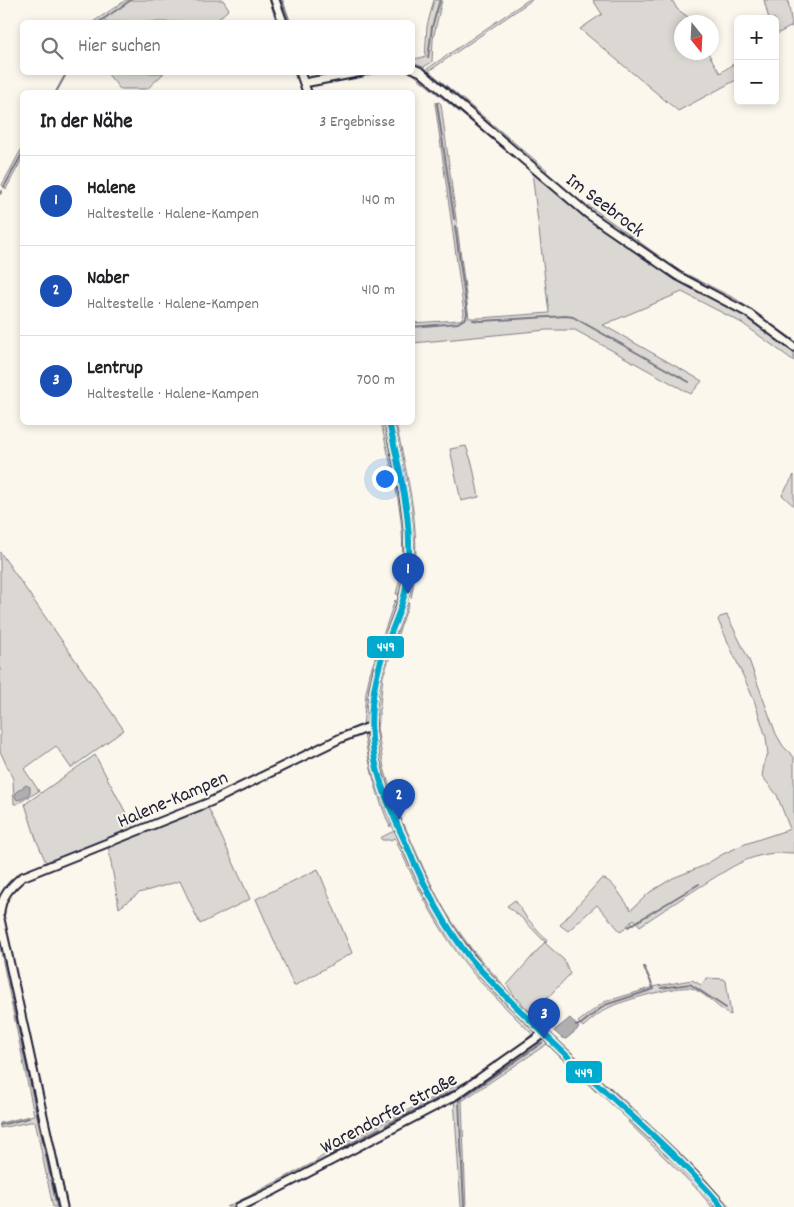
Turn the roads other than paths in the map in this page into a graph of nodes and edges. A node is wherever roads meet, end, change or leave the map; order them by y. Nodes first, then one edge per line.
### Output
1 (275, 0) edge
2 (282, 20) edge
3 (415, 69) edge
4 (301, 75) edge
5 (346, 75) edge
6 (304, 83) junction
7 (306, 90) edge
8 (794, 347) edge
9 (390, 425) edge
10 (372, 726) junction
11 (0, 912) edge
12 (0, 919) edge
13 (544, 1034) junction
14 (63, 1207) edge
15 (239, 1207) edge
16 (722, 1207) edge

1 - 2 street
3 - 8 street, Im Seebrock
4 - 6 street
5 - 6 street
6 - 7 street
9 - 10 street
10 - 11 street, Halene-Kampen
10 - 13 street
12 - 14 street
13 - 15 street, Warendorfer Straße
13 - 16 street

